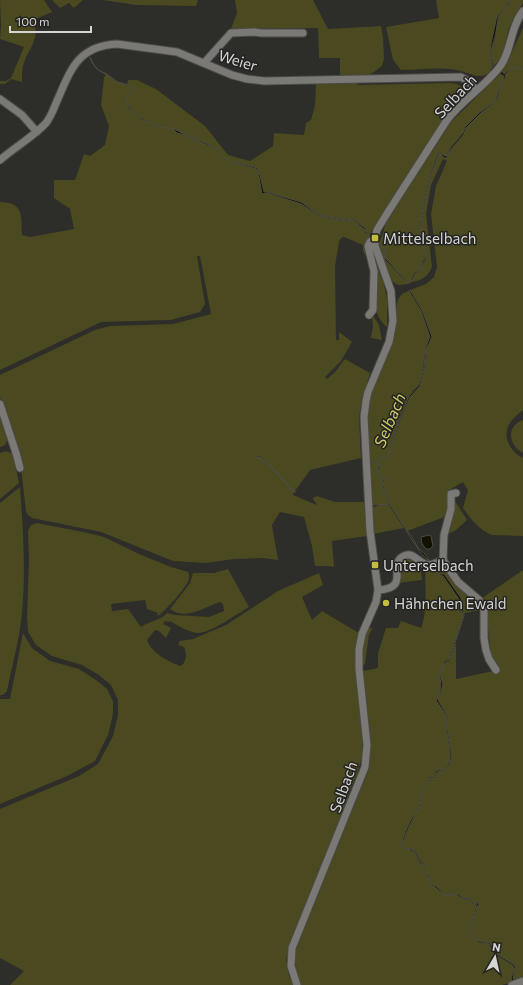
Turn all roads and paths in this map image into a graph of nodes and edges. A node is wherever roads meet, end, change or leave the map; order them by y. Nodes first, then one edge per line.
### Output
1 (523, 10) edge
2 (303, 33) dead end
3 (204, 63) junction
4 (476, 90) junction
5 (0, 99) edge
6 (37, 132) junction
7 (0, 160) edge
8 (375, 238) junction
9 (369, 314) dead end
10 (0, 404) edge
11 (20, 468) dead end
12 (456, 494) dead end
13 (443, 560) junction
14 (378, 590) junction
15 (496, 670) dead end
16 (523, 981) edge
17 (297, 985) edge
18 (512, 985) edge

1 - 4 street, Selbach
2 - 3 street
3 - 4 street, Weier
3 - 6 street, Weier
4 - 8 street, Selbach
5 - 6 street
6 - 7 street, Weier
8 - 9 street, Selbach
8 - 14 street, Selbach
10 - 11 street
12 - 13 street
13 - 14 street
13 - 15 street
14 - 17 street, Selbach
16 - 18 street

